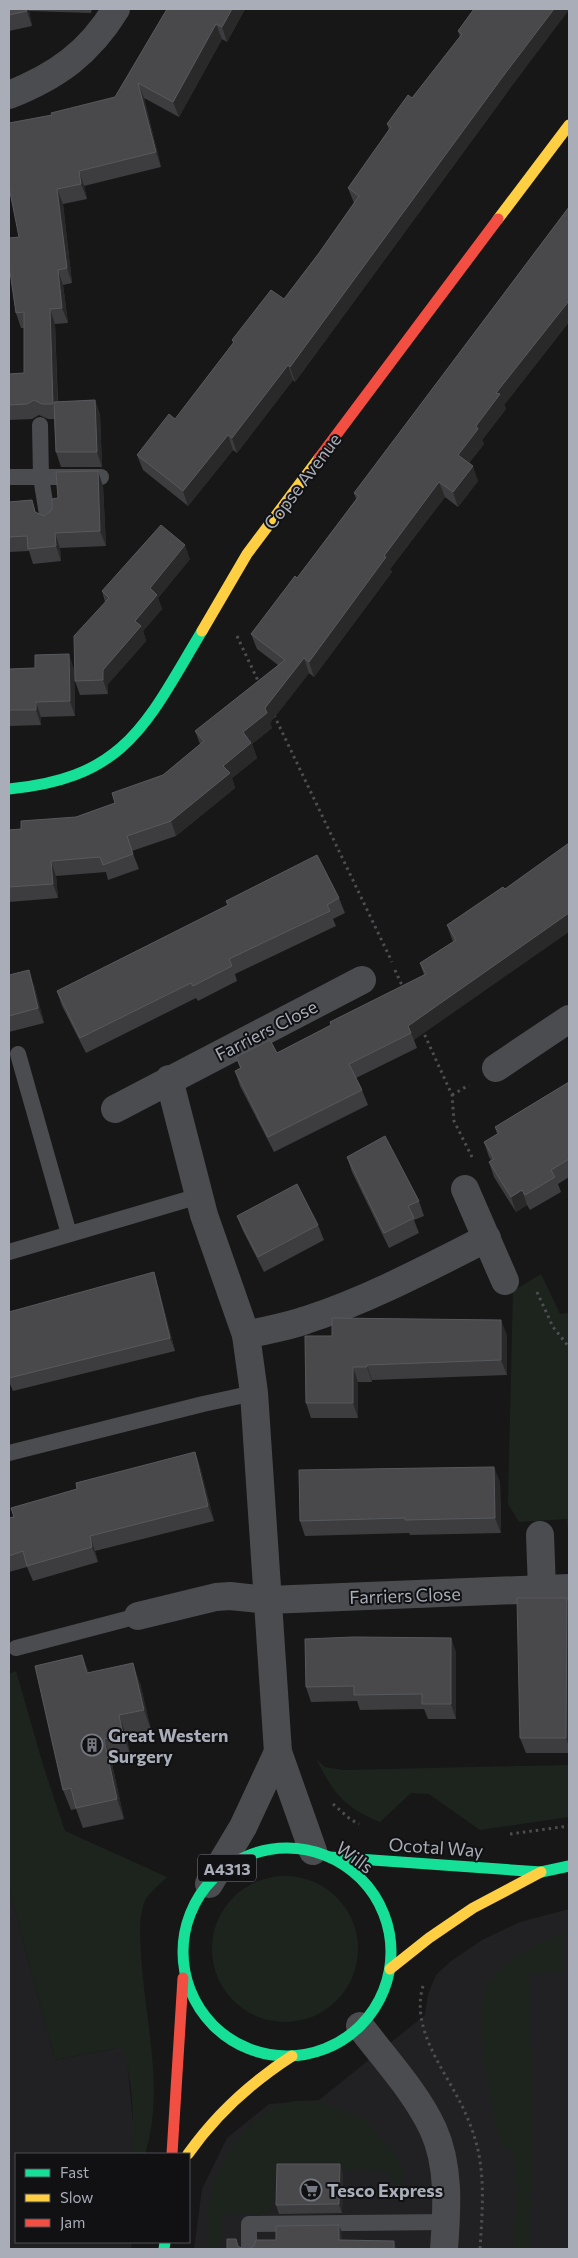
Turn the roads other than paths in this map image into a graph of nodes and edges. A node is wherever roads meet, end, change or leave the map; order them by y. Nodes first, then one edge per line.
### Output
1 (116, 9) edge
2 (9, 95) edge
3 (569, 125) edge
4 (40, 425) dead end
5 (9, 477) edge
6 (42, 477) junction
7 (101, 477) dead end
8 (48, 522) edge
9 (9, 789) edge
10 (362, 980) dead end
11 (569, 1019) edge
12 (18, 1054) dead end
13 (496, 1068) dead end
14 (169, 1080) junction
15 (114, 1109) dead end
16 (465, 1189) dead end
17 (199, 1196) junction
18 (69, 1234) junction
19 (487, 1238) junction
20 (9, 1252) edge
21 (505, 1281) dead end
22 (246, 1334) junction
23 (254, 1393) junction
24 (9, 1453) edge
25 (540, 1535) dead end
26 (569, 1588) edge
27 (542, 1589) junction
28 (268, 1600) junction
29 (138, 1616) joint
30 (16, 1648) dead end
31 (278, 1752) junction
32 (321, 1854) junction
33 (569, 1866) edge
34 (541, 1872) junction
35 (209, 1884) junction
36 (183, 1961) junction
37 (390, 1968) junction
38 (360, 2026) junction
39 (292, 2056) junction
40 (172, 2153) edge
41 (189, 2153) edge
42 (446, 2222) junction
43 (249, 2249) edge
44 (444, 2249) edge

1 - 2 street
3 - 9 main road, Copse Avenue
4 - 6 lane
5 - 6 lane
6 - 7 lane
6 - 8 lane
10 - 14 street, Farriers Close
11 - 13 street
12 - 18 lane
14 - 15 street, Farriers Close
14 - 17 street
16 - 19 street
17 - 18 lane
17 - 22 street
18 - 20 lane
19 - 21 street
19 - 22 street
22 - 23 street
23 - 24 lane
23 - 28 street
25 - 27 street
26 - 27 street, Farriers Close
27 - 28 street, Farriers Close
28 - 29 street, Farriers Close
28 - 31 street
29 - 30 lane, Farriers Close
31 - 32 street
31 - 35 street
32 - 34 main road, Ocotal Way / A4313
32 - 35 main road, Wills / A4313
32 - 37 main road, Wills / A4313
33 - 34 main road, Ocotal Way / A4313
34 - 37 main road, Ocotal Way / A4313
35 - 36 main road, Wills / A4313
36 - 39 main road, Wills / A4313
36 - 40 main road, A4313
37 - 38 main road, Wills / A4313
38 - 39 main road, Wills / A4313
38 - 42 street
39 - 41 main road, A4313
42 - 43 lane
42 - 44 street

